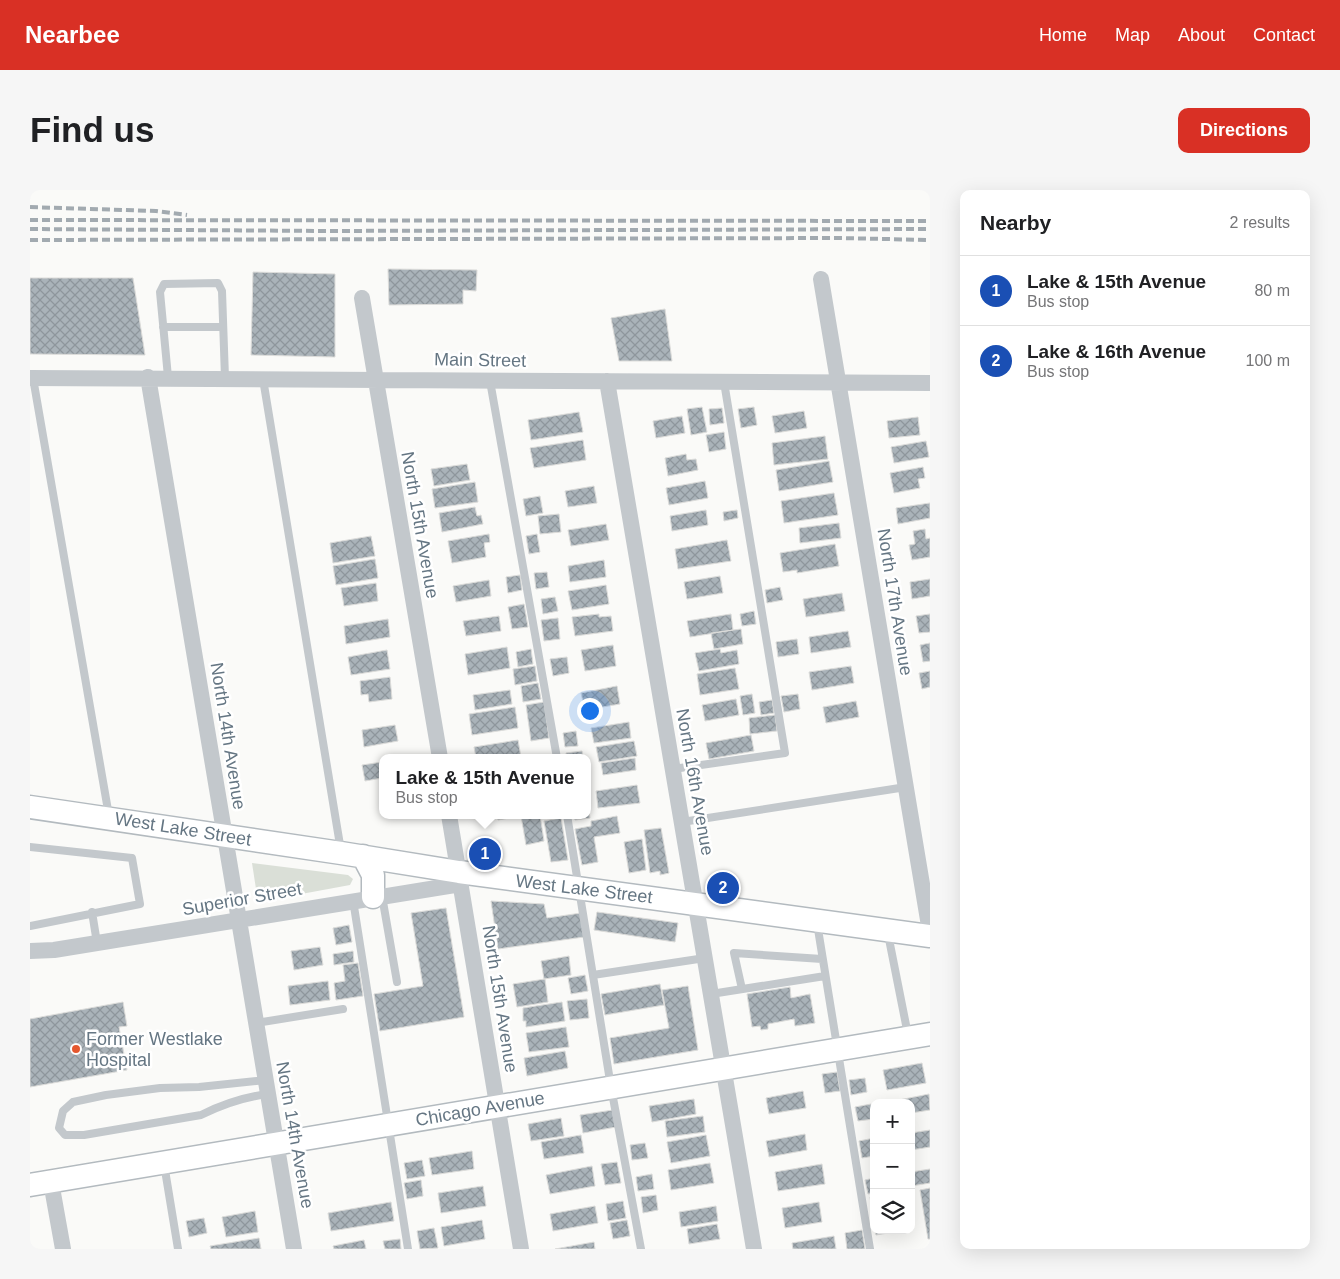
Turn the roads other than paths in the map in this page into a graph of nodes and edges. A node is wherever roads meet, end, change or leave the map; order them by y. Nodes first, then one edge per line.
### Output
1 (821, 278) dead end
2 (362, 298) dead end
3 (163, 327) junction
4 (223, 327) junction
5 (148, 377) junction
6 (168, 377) junction
7 (31, 378) edge
8 (225, 378) junction
9 (263, 378) junction
10 (376, 378) junction
11 (490, 380) junction
12 (607, 381) junction
13 (724, 382) junction
14 (839, 383) junction
15 (930, 383) edge
16 (439, 754) edge
17 (556, 754) edge
18 (673, 769) junction
19 (906, 787) junction
20 (30, 807) edge
21 (109, 818) junction
22 (450, 819) edge
23 (569, 819) edge
24 (682, 822) junction
25 (224, 836) junction
26 (30, 847) edge
27 (352, 854) junction
28 (460, 878) junction
29 (580, 889) junction
30 (369, 898) junction
31 (696, 903) junction
32 (92, 912) junction
33 (239, 920) junction
34 (816, 921) junction
35 (30, 926) edge
36 (887, 930) junction
37 (930, 934) edge
38 (97, 943) junction
39 (30, 952) edge
40 (705, 958) junction
41 (822, 959) junction
42 (593, 975) junction
43 (825, 976) junction
44 (397, 982) dead end
45 (742, 989) junction
46 (711, 994) junction
47 (343, 1009) dead end
48 (256, 1023) junction
49 (930, 1034) edge
50 (908, 1038) junction
51 (837, 1050) junction
52 (724, 1068) junction
53 (267, 1087) junction
54 (611, 1087) junction
55 (497, 1107) junction
56 (387, 1125) junction
57 (277, 1144) junction
58 (164, 1162) junction
59 (41, 1183) edge
60 (63, 1249) edge
61 (178, 1249) edge
62 (294, 1249) edge
63 (408, 1249) edge
64 (521, 1249) edge
65 (641, 1249) edge
66 (754, 1249) edge
67 (870, 1249) edge

1 - 14 street, North 17th Avenue
2 - 10 street, North 15th Avenue
3 - 4 lane
3 - 4 lane
3 - 6 lane
4 - 8 lane
5 - 6 street, Main Street
5 - 7 street, Main Street
5 - 25 street, North 14th Avenue
6 - 8 street, Main Street
7 - 21 lane
8 - 9 street, Main Street
9 - 10 street, Main Street
9 - 27 lane
10 - 11 street, Main Street
10 - 16 street, North 15th Avenue
11 - 12 street, Main Street
11 - 17 lane
12 - 13 street, Main Street
12 - 18 street, North 16th Avenue
13 - 14 street, Main Street
13 - 18 lane
14 - 15 street, Main Street
14 - 19 street, North 17th Avenue
18 - 24 street, North 16th Avenue
19 - 24 lane
19 - 37 street, North 17th Avenue
20 - 21 main road, West Lake Street
21 - 25 main road, West Lake Street
22 - 28 street, North 15th Avenue
23 - 29 lane
24 - 31 street, North 16th Avenue
25 - 27 main road, West Lake Street
25 - 33 street, North 14th Avenue
26 - 32 lane
27 - 28 main road, West Lake Street
27 - 30 main road
28 - 29 main road, West Lake Street
28 - 30 street, Superior Street
28 - 55 street, North 15th Avenue
29 - 31 main road, West Lake Street
29 - 42 lane
30 - 33 street, Superior Street
30 - 44 lane
30 - 56 lane
31 - 34 main road, West Lake Street
31 - 40 street, North 16th Avenue
32 - 35 lane
32 - 38 lane
33 - 38 street, Superior Street
33 - 48 street, North 14th Avenue
34 - 36 main road, West Lake Street
34 - 41 lane
36 - 37 main road, West Lake Street
36 - 50 lane
38 - 39 street, Superior Street
40 - 42 lane
40 - 46 street, North 16th Avenue
41 - 43 lane
41 - 45 lane
42 - 54 lane
43 - 45 lane
43 - 51 lane
45 - 46 lane
46 - 52 street, North 16th Avenue
47 - 48 lane
48 - 53 street, North 14th Avenue
49 - 50 main road, Chicago Avenue
50 - 51 main road, Chicago Avenue
51 - 52 main road, Chicago Avenue
51 - 67 lane
52 - 54 main road, Chicago Avenue
52 - 66 street, North 16th Avenue
53 - 53 lane
53 - 57 street, North 14th Avenue
54 - 55 main road, Chicago Avenue
54 - 65 lane
55 - 56 main road, Chicago Avenue
55 - 64 street, North 15th Avenue
56 - 57 main road, Chicago Avenue
56 - 63 lane
57 - 58 main road, Chicago Avenue
57 - 62 street, North 14th Avenue
58 - 59 main road, Chicago Avenue
58 - 61 lane
59 - 60 street

